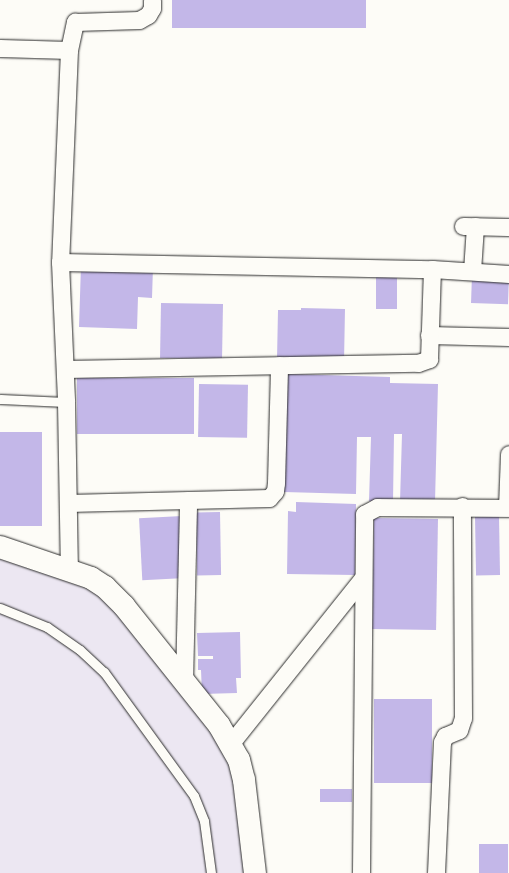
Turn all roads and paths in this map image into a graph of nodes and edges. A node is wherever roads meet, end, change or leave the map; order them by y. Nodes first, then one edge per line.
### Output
1 (152, 0) edge
2 (0, 48) edge
3 (69, 50) junction
4 (509, 227) edge
5 (60, 262) junction
6 (432, 269) junction
7 (472, 271) junction
8 (509, 274) edge
9 (429, 335) junction
10 (509, 337) edge
11 (279, 365) junction
12 (65, 369) junction
13 (0, 399) edge
14 (66, 402) junction
15 (509, 454) edge
16 (188, 500) junction
17 (68, 503) junction
18 (462, 506) junction
19 (508, 508) edge
20 (0, 547) edge
21 (69, 571) junction
22 (362, 579) junction
23 (0, 608) edge
24 (184, 682) junction
25 (231, 743) junction
26 (211, 873) edge
27 (255, 873) edge
28 (361, 873) edge
29 (436, 873) edge

1 - 3 street
2 - 3 street
3 - 5 street
4 - 7 street
5 - 6 street
5 - 12 street
6 - 7 street
6 - 9 street
7 - 8 street
9 - 10 street
9 - 11 street
11 - 12 street
11 - 16 street
12 - 14 street
13 - 14 lane
14 - 17 street
15 - 19 street
16 - 17 street
16 - 24 street
17 - 21 street
18 - 19 street
18 - 22 street
18 - 29 street
20 - 21 street
21 - 24 street
22 - 25 street
22 - 28 street
23 - 26 lane
24 - 25 street
25 - 27 street

